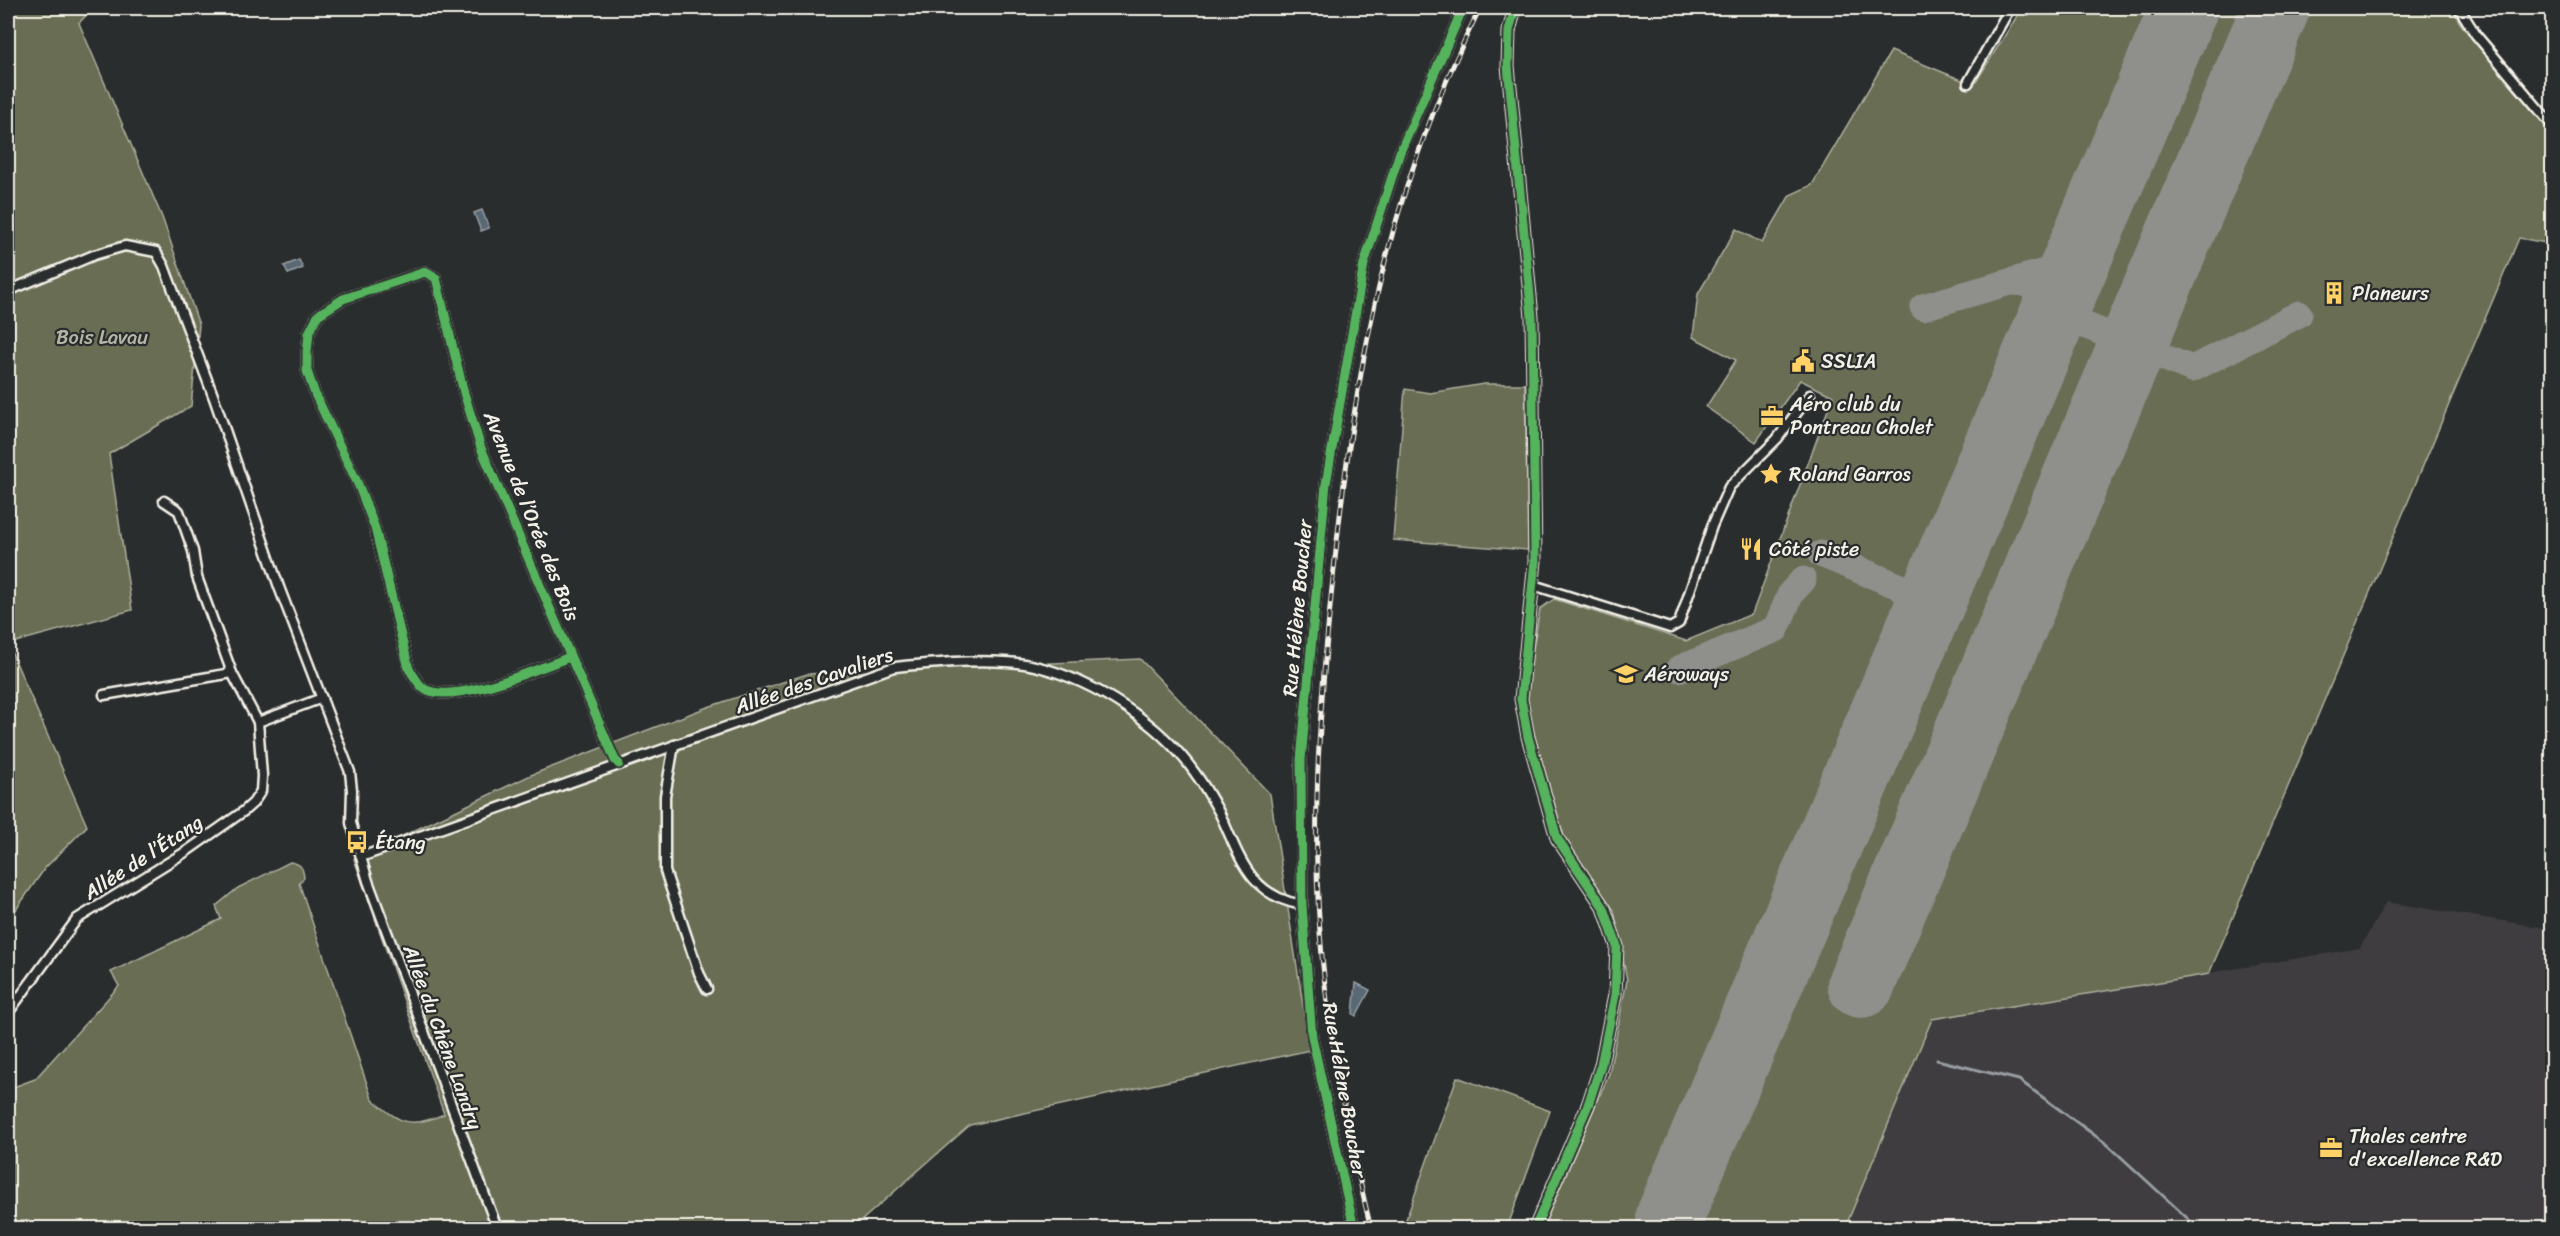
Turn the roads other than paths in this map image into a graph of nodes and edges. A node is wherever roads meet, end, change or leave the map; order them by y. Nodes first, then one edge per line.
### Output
1 (1463, 8) edge
2 (1515, 8) edge
3 (2010, 8) edge
4 (2459, 8) edge
5 (1968, 82) dead end
6 (2553, 125) edge
7 (8, 291) edge
8 (1810, 395) dead end
9 (164, 501) dead end
10 (1533, 585) junction
11 (570, 657) junction
12 (232, 673) junction
13 (104, 695) dead end
14 (322, 698) junction
15 (258, 722) junction
16 (674, 745) junction
17 (619, 764) junction
18 (361, 857) junction
19 (1302, 904) junction
20 (707, 989) dead end
21 (8, 1013) edge
22 (496, 1228) edge
23 (1353, 1228) edge
24 (1534, 1228) edge

1 - 19 street, Rue Hélène Boucher
2 - 10 street
3 - 5 street
4 - 6 street
7 - 14 street, Allée du Chêne Landry
8 - 10 street
9 - 12 street
10 - 24 street
11 - 11 street, Avenue de l’Orée des Bois
11 - 17 street, Avenue de l’Orée des Bois
12 - 13 street
12 - 15 street
14 - 15 street
14 - 18 street, Allée du Chêne Landry
15 - 21 street, Allée de l’Étang
16 - 17 street, Allée des Cavaliers
16 - 19 street, Allée des Cavaliers
16 - 20 street
17 - 18 street, Allée des Cavaliers
18 - 22 street, Allée du Chêne Landry
19 - 23 street, Rue Hélène Boucher

